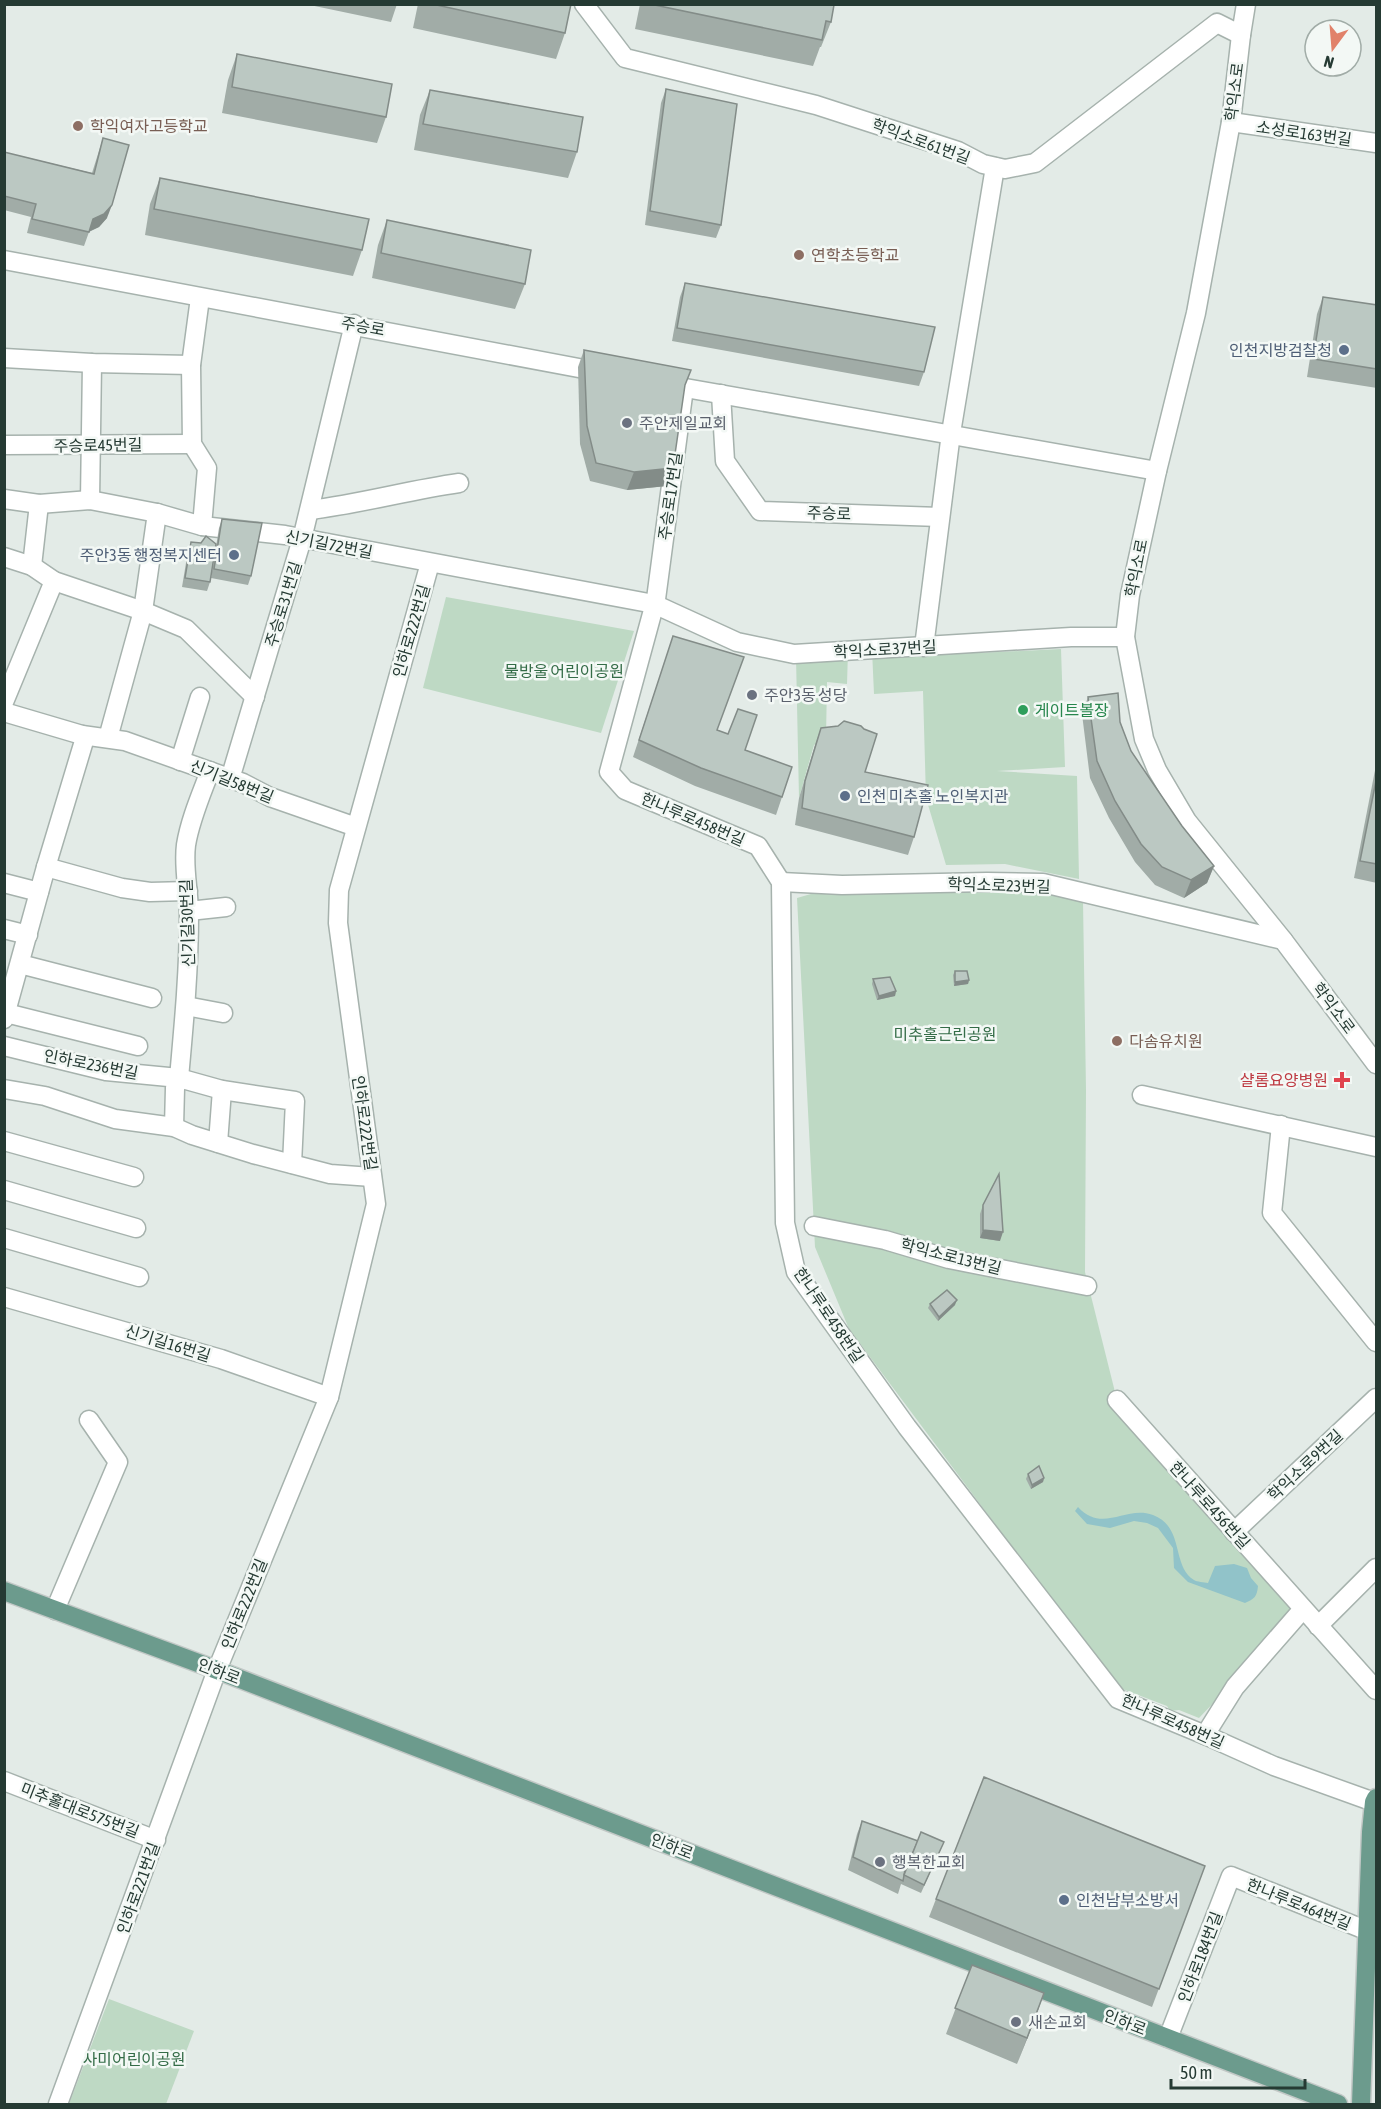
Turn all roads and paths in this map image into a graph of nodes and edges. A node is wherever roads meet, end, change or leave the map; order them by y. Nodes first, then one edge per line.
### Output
1 (584, 4) edge
2 (1246, 4) edge
3 (1241, 35) junction
4 (1231, 122) junction
5 (1377, 143) edge
6 (995, 167) junction
7 (4, 260) edge
8 (200, 298) junction
9 (354, 324) junction
10 (4, 358) edge
11 (92, 363) junction
12 (191, 365) junction
13 (621, 376) edge
14 (653, 382) edge
15 (684, 388) junction
16 (722, 394) junction
17 (951, 433) junction
18 (192, 444) junction
19 (4, 445) edge
20 (90, 445) junction
21 (1157, 471) junction
22 (459, 483) dead end
23 (4, 499) edge
24 (90, 500) junction
25 (39, 504) junction
26 (310, 510) junction
27 (157, 513) junction
28 (940, 517) junction
29 (202, 526) junction
30 (302, 539) junction
31 (4, 557) edge
32 (430, 563) junction
33 (32, 566) junction
34 (54, 581) junction
35 (654, 604) junction
36 (143, 611) junction
37 (1125, 637) junction
38 (924, 646) junction
39 (200, 697) dead end
40 (255, 697) junction
41 (4, 702) edge
42 (4, 712) edge
43 (82, 735) junction
44 (108, 738) junction
45 (180, 761) junction
46 (210, 771) junction
47 (230, 779) junction
48 (356, 826) junction
49 (46, 867) junction
50 (781, 882) junction
51 (4, 884) edge
52 (188, 891) junction
53 (39, 892) junction
54 (226, 908) dead end
55 (189, 911) junction
56 (4, 929) edge
57 (28, 935) junction
58 (1283, 940) junction
59 (20, 964) junction
60 (152, 998) dead end
61 (186, 1006) junction
62 (6, 1011) edge
63 (223, 1013) dead end
64 (4, 1046) edge
65 (138, 1046) dead end
66 (1377, 1064) edge
67 (179, 1078) junction
68 (4, 1089) edge
69 (222, 1090) junction
70 (1142, 1095) dead end
71 (1281, 1125) junction
72 (174, 1127) junction
73 (4, 1141) edge
74 (218, 1143) junction
75 (1377, 1147) edge
76 (292, 1164) junction
77 (134, 1177) dead end
78 (372, 1177) junction
79 (4, 1190) edge
80 (814, 1226) dead end
81 (136, 1228) dead end
82 (4, 1238) edge
83 (139, 1277) dead end
84 (1087, 1286) dead end
85 (4, 1297) edge
86 (1377, 1342) edge
87 (329, 1397) junction
88 (1377, 1398) edge
89 (1117, 1400) dead end
90 (89, 1420) dead end
91 (1234, 1532) junction
92 (1377, 1568) edge
93 (4, 1591) edge
94 (1303, 1609) junction
95 (55, 1610) junction
96 (1318, 1626) junction
97 (217, 1670) junction
98 (1377, 1690) edge
99 (1205, 1735) junction
100 (4, 1781) edge
101 (1375, 1800) edge
102 (156, 1840) junction
103 (1231, 1876) joint
104 (1368, 1931) junction
105 (1168, 2038) junction
106 (58, 2104) edge
107 (1338, 2104) edge
108 (1361, 2104) edge

1 - 6 street, 학익소로61번길
2 - 3 street, 학익소로
3 - 4 street, 학익소로
3 - 6 street, 학익소로61번길
4 - 5 street, 소성로163번길
4 - 21 street, 학익소로
6 - 17 street
7 - 8 street, 주승로
8 - 9 street, 주승로
8 - 12 street
9 - 13 street, 주승로
9 - 26 street, 주승로31번길
10 - 11 street
11 - 12 street
11 - 20 street
12 - 18 street
14 - 15 street
15 - 16 street
15 - 35 street, 주승로17번길
16 - 17 street
16 - 28 street, 주승로
17 - 21 street
17 - 28 street
18 - 20 street, 주승로45번길
18 - 29 street
19 - 20 street, 주승로45번길
20 - 24 street
21 - 37 street, 학익소로
22 - 26 street
23 - 25 street, 신기길72번길
24 - 25 street, 신기길72번길
24 - 27 street, 신기길72번길
25 - 33 street
26 - 30 street, 주승로31번길
27 - 29 street, 신기길72번길
27 - 36 street
28 - 38 street
29 - 30 street, 신기길72번길
30 - 32 street, 신기길72번길
30 - 40 street, 주승로31번길
31 - 33 street
32 - 35 street, 신기길72번길
32 - 48 street, 인하로222번길
33 - 34 street
34 - 36 street
34 - 41 street
35 - 38 street, 학익소로37번길
35 - 50 street, 한나루로458번길
36 - 40 street
36 - 44 street
37 - 38 street, 학익소로37번길
37 - 58 street, 학익소로
39 - 45 street
40 - 47 street, 주승로31번길
42 - 43 street, 신기길58번길
43 - 44 street, 신기길58번길
43 - 49 street, 인하로236번길
44 - 45 street, 신기길58번길
45 - 46 street, 신기길58번길
46 - 47 street, 신기길58번길
46 - 52 street, 신기길30번길
47 - 48 street, 신기길58번길
48 - 78 street, 인하로222번길
49 - 52 street
49 - 53 street, 인하로236번길
50 - 58 street, 학익소로23번길
50 - 99 street, 한나루로458번길
51 - 53 street
52 - 55 street, 신기길30번길
53 - 57 street, 인하로236번길
54 - 55 street
55 - 61 street, 신기길30번길
56 - 57 street
57 - 59 street, 인하로236번길
58 - 66 street, 학익소로
59 - 60 street
59 - 62 street, 인하로236번길
61 - 63 street
61 - 67 street, 신기길30번길
62 - 65 street, 인하로236번길
64 - 67 street, 인하로236번길
67 - 69 street
67 - 72 street, 신기길30번길
68 - 72 street
69 - 74 street
69 - 76 street
70 - 71 street
71 - 75 street
71 - 86 street
72 - 74 street
73 - 77 street
74 - 76 street
76 - 78 street
78 - 87 street, 인하로222번길
79 - 81 street
80 - 84 street, 학익소로13번길
82 - 83 street
85 - 87 street, 신기길16번길
87 - 97 street, 인하로222번길
88 - 91 street, 학익소로9번길
89 - 91 street, 한나루로456번길
90 - 95 street
91 - 94 street, 한나루로456번길
92 - 96 street
93 - 95 main road, 인하로
94 - 96 street, 한나루로456번길
94 - 99 street
95 - 97 main road, 인하로
96 - 98 street, 한나루로456번길
97 - 102 street, 인하로221번길
97 - 105 main road, 인하로
99 - 101 street, 한나루로458번길
100 - 102 street, 미추홀대로575번길
101 - 104 main road
102 - 106 street, 인하로221번길
103 - 104 street, 한나루로464번길
103 - 105 street, 인하로184번길
104 - 108 main road
105 - 107 main road, 인하로

